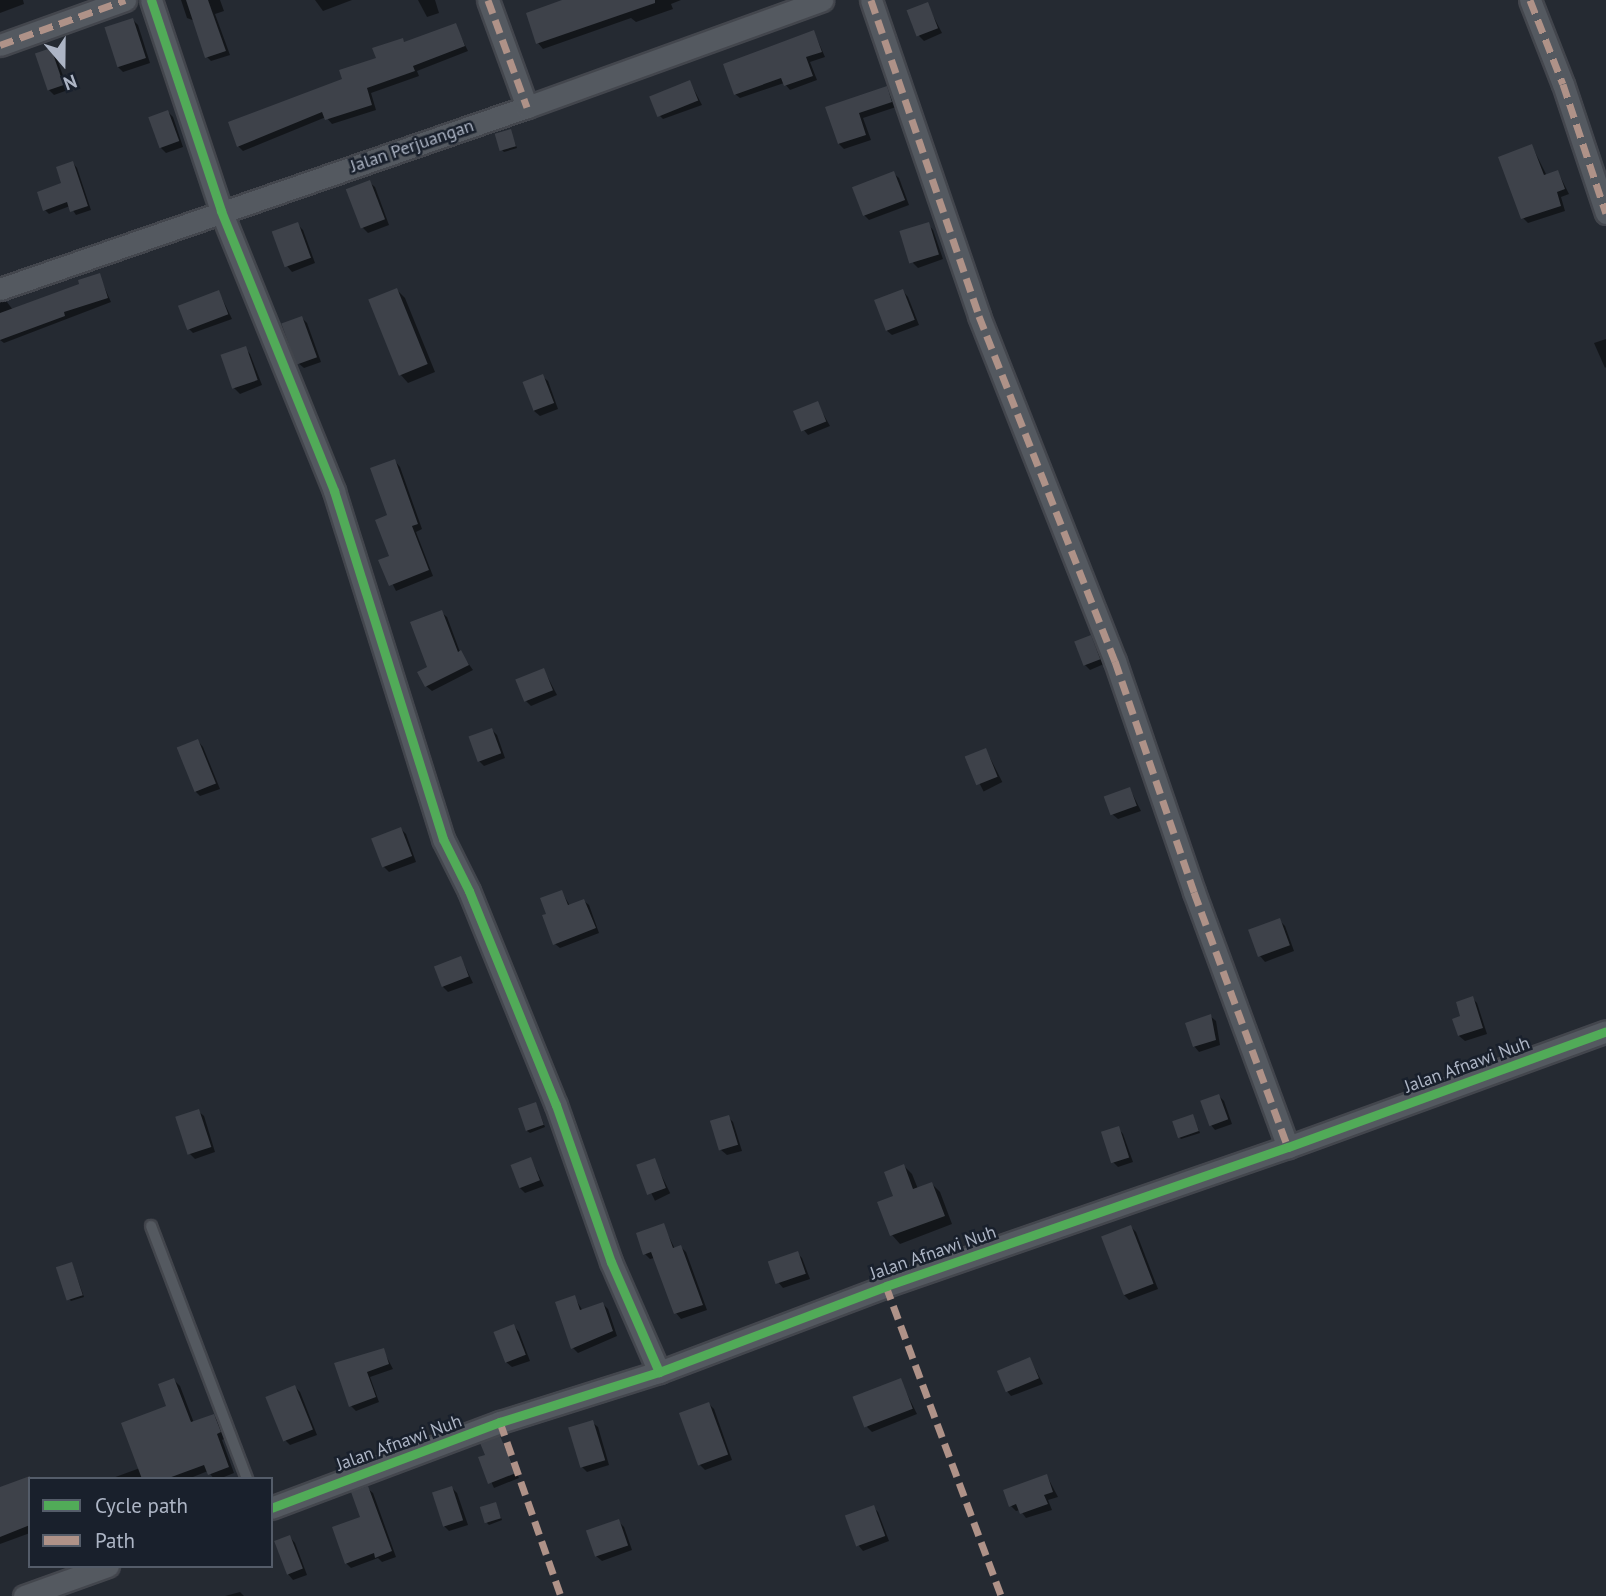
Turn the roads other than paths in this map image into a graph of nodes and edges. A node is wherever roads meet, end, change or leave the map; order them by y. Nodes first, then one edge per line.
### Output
1 (125, 0) edge
2 (151, 0) edge
3 (488, 0) edge
4 (822, 0) edge
5 (871, 0) edge
6 (1530, 0) edge
7 (0, 44) edge
8 (527, 107) junction
9 (221, 211) junction
10 (1606, 213) edge
11 (0, 289) edge
12 (1606, 1031) edge
13 (1288, 1147) junction
14 (151, 1226) dead end
15 (659, 1373) junction
16 (246, 1477) edge
17 (273, 1507) edge
18 (101, 1568) edge
19 (24, 1596) edge

1 - 7 street
2 - 9 street
3 - 8 street
4 - 8 street, Jalan Perjuangan
5 - 13 street
6 - 10 street
8 - 9 street, Jalan Perjuangan
9 - 11 street, Jalan Perjuangan
9 - 15 street
12 - 13 street, Jalan Afnawi Nuh
13 - 15 street, Jalan Afnawi Nuh
14 - 16 lane
15 - 17 street, Jalan Afnawi Nuh
18 - 19 street

